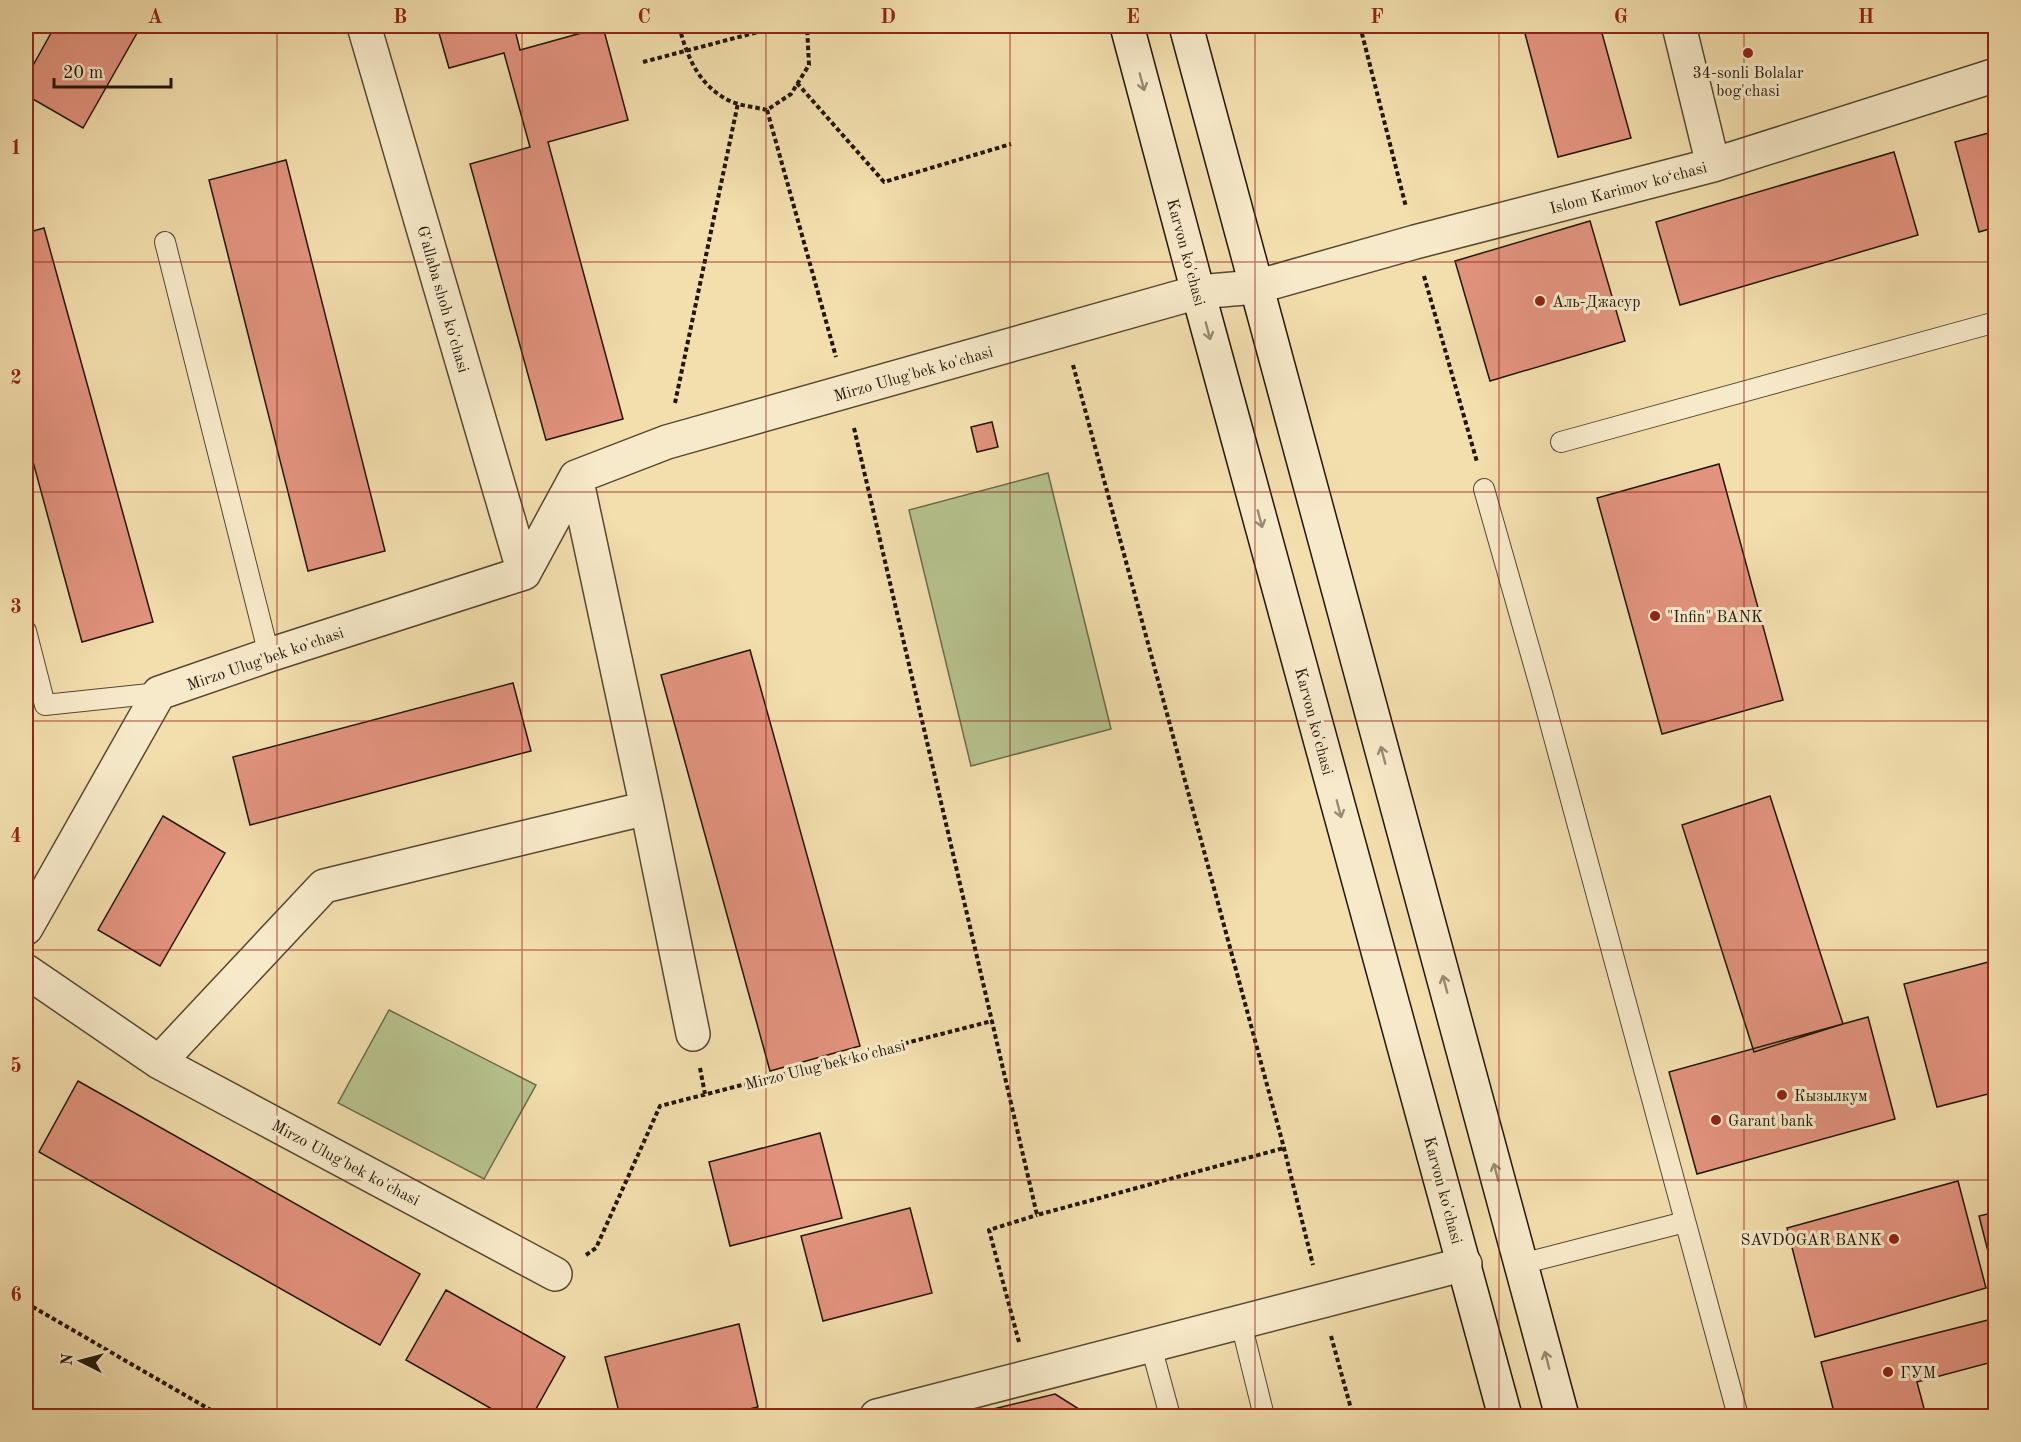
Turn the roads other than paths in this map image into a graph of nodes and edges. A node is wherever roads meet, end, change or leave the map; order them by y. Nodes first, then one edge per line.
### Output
1 (364, 26) edge
2 (1127, 26) edge
3 (1186, 26) edge
4 (1680, 26) edge
5 (1995, 75) edge
6 (1713, 165) junction
7 (165, 242) dead end
8 (1256, 287) junction
9 (1198, 292) junction
10 (1995, 322) edge
11 (1561, 442) dead end
12 (576, 477) junction
13 (1484, 489) dead end
14 (524, 573) junction
15 (26, 631) edge
16 (270, 655) junction
17 (159, 693) junction
18 (647, 808) junction
19 (26, 928) edge
20 (26, 971) edge
21 (693, 1034) dead end
22 (159, 1062) junction
23 (1685, 1222) junction
24 (1465, 1264) junction
25 (1521, 1264) junction
26 (555, 1275) road end
27 (1241, 1323) junction
28 (1151, 1346) junction
29 (877, 1416) edge
30 (1170, 1416) edge
31 (1264, 1416) edge
32 (1505, 1416) edge
33 (1562, 1416) edge
34 (1738, 1416) edge

1 - 14 street, G'allaba shoh ko'chasi
2 -> 9 street, Karvon ko'chasi
3 - 8 street
4 - 6 street
5 - 6 street, Islom Karimov ko‘chasi
6 - 8 street, Islom Karimov ko‘chasi
7 - 16 lane
8 - 9 street, Mirzo Ulug'bek ko'chasi
25 -> 8 street
9 - 12 street, Mirzo Ulug'bek ko'chasi
9 -> 24 street, Karvon ko'chasi
10 - 11 lane
12 - 14 street
12 - 18 street
13 - 23 lane
14 - 16 street, Mirzo Ulug'bek ko'chasi
15 - 17 lane
16 - 17 street, Mirzo Ulug'bek ko'chasi
17 - 19 street
18 - 21 street
18 - 22 street
20 - 22 street, Mirzo Ulug'bek ko'chasi
22 - 26 street, Mirzo Ulug'bek ko'chasi
23 - 25 lane
23 - 34 lane
24 - 27 street
24 - 32 street, Karvon ko'chasi
33 -> 25 street
27 - 28 street
27 - 31 lane
28 - 29 street
28 - 30 lane

